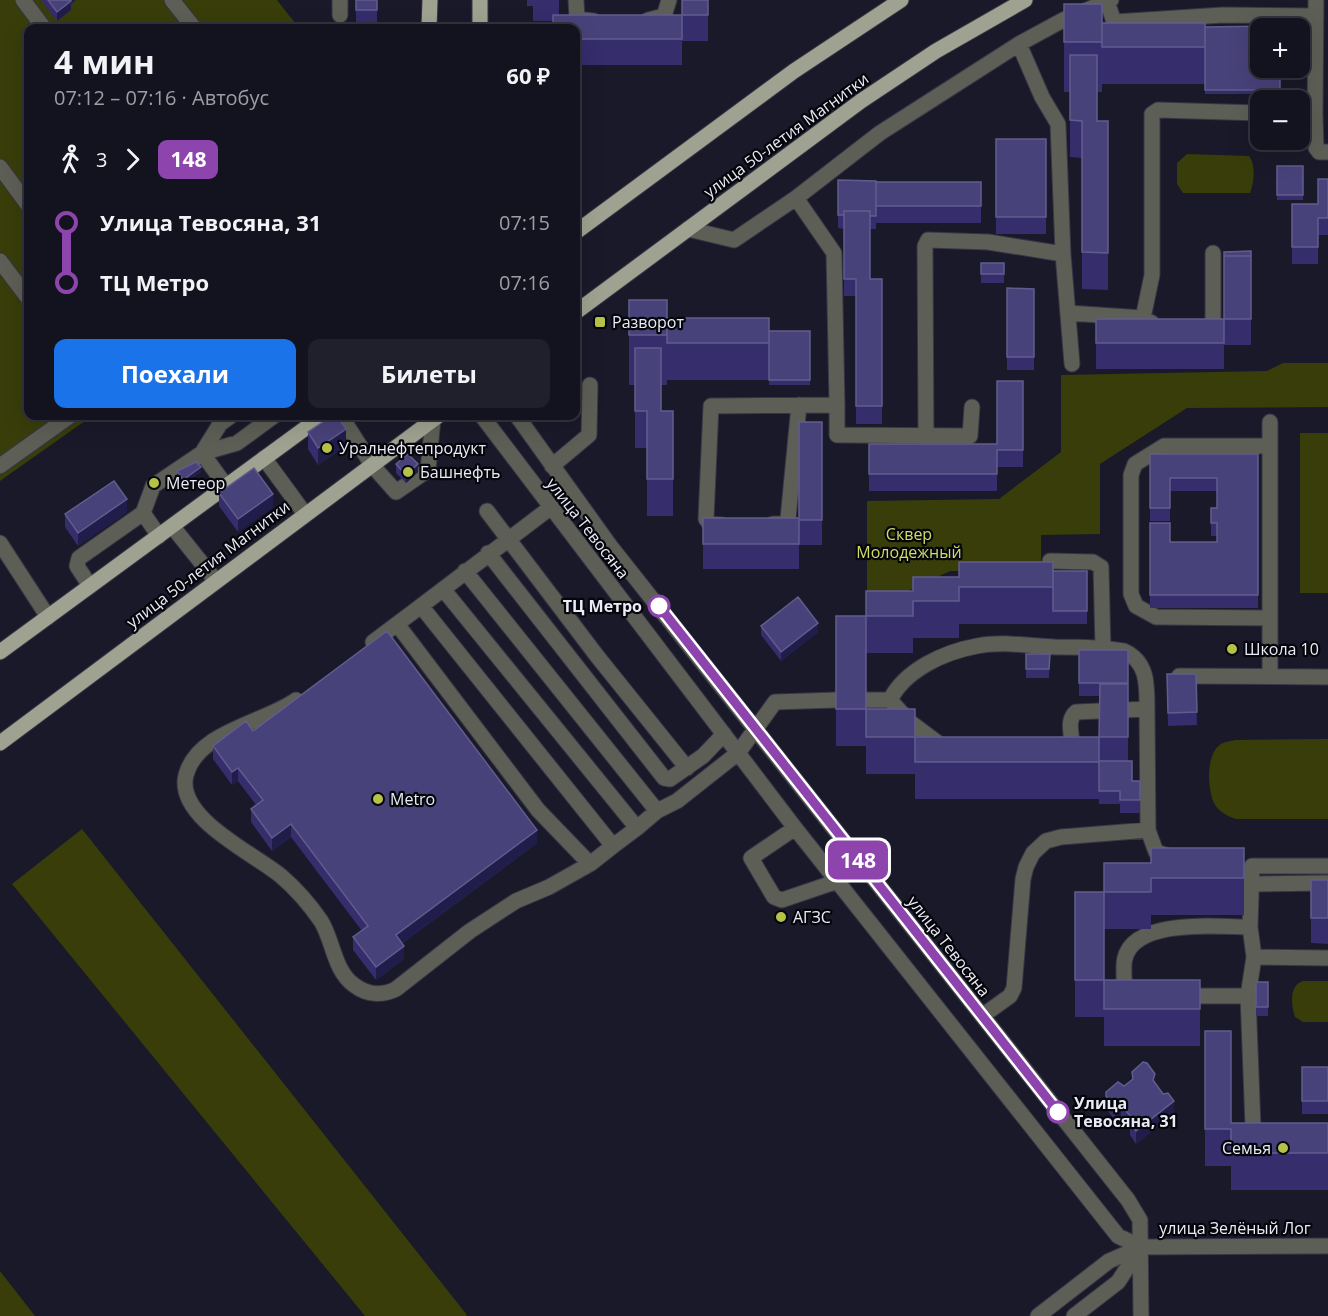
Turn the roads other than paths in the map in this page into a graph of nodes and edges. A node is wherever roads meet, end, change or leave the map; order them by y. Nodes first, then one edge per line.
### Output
1 (23, 0) edge
2 (172, 0) edge
3 (430, 0) edge
4 (480, 0) edge
5 (576, 0) edge
6 (669, 0) edge
7 (901, 0) edge
8 (1025, 0) edge
9 (1316, 0) edge
10 (1109, 1) edge
11 (1316, 16) junction
12 (606, 21) edge
13 (630, 21) edge
14 (41, 24) edge
15 (191, 24) edge
16 (429, 24) edge
17 (480, 24) edge
18 (1019, 44) junction
19 (1250, 112) edge
20 (1310, 114) edge
21 (1315, 114) junction
22 (1328, 152) edge
23 (0, 167) edge
24 (796, 198) junction
25 (24, 200) edge
26 (580, 229) edge
27 (688, 229) junction
28 (1213, 253) dead end
29 (1063, 254) junction
30 (0, 261) edge
31 (24, 293) edge
32 (580, 309) edge
33 (1069, 313) junction
34 (1143, 318) junction
35 (1164, 327) edge
36 (1183, 329) edge
37 (1072, 364) dead end
38 (590, 385) dead end
39 (799, 405) junction
40 (837, 405) junction
41 (972, 407) dead end
42 (64, 420) edge
43 (226, 420) edge
44 (269, 420) edge
45 (316, 420) edge
46 (344, 420) edge
47 (433, 420) edge
48 (436, 420) edge
49 (485, 420) edge
50 (521, 420) edge
51 (1270, 422) dead end
52 (926, 438) junction
53 (1270, 446) junction
54 (202, 453) junction
55 (264, 458) junction
56 (1, 463) edge
57 (372, 465) junction
58 (552, 466) junction
59 (226, 486) junction
60 (550, 508) junction
61 (487, 511) dead end
62 (143, 513) junction
63 (305, 514) junction
64 (759, 524) edge
65 (735, 525) edge
66 (165, 531) junction
67 (508, 537) junction
68 (0, 543) edge
69 (488, 553) junction
70 (1050, 561) edge
71 (465, 571) junction
72 (216, 581) junction
73 (90, 586) junction
74 (443, 589) junction
75 (421, 606) junction
76 (48, 617) junction
77 (1270, 618) junction
78 (397, 624) junction
79 (1103, 648) junction
80 (0, 652) edge
81 (358, 653) edge
82 (1270, 675) junction
83 (1179, 676) edge
84 (1328, 677) edge
85 (310, 689) edge
86 (836, 700) edge
87 (866, 700) edge
88 (890, 700) junction
89 (1147, 708) junction
90 (754, 728) junction
91 (724, 734) junction
92 (0, 742) edge
93 (738, 753) junction
94 (962, 755) edge
95 (1052, 756) edge
96 (687, 768) junction
97 (657, 811) junction
98 (637, 828) junction
99 (795, 828) junction
100 (1148, 830) junction
101 (613, 846) junction
102 (1185, 856) edge
103 (1236, 857) edge
104 (590, 864) junction
105 (1252, 866) junction
106 (1328, 866) edge
107 (838, 880) junction
108 (1328, 883) edge
109 (1252, 884) junction
110 (1250, 927) junction
111 (1254, 957) junction
112 (1328, 958) edge
113 (1145, 996) edge
114 (1168, 996) edge
115 (1248, 996) junction
116 (982, 1016) junction
117 (1283, 1134) edge
118 (1328, 1246) edge
119 (1142, 1247) junction
120 (1038, 1316) edge
121 (1074, 1316) edge
122 (1141, 1316) edge

1 - 14 street
2 - 15 street
3 - 16 main road
4 - 17 main road
5 - 12 street
6 - 13 street
7 - 26 main road
8 - 27 main road, улица 50-летия Магнитки
9 - 11 street
10 - 11 street
10 - 18 street
11 - 21 street
18 - 24 street
18 - 29 street
19 - 34 street
20 - 21 street
21 - 22 street
23 - 25 street
24 - 27 street
24 - 40 street
27 - 32 main road, улица 50-летия Магнитки
28 - 36 street
29 - 33 street
29 - 52 street
30 - 31 street
33 - 34 street
33 - 37 street
34 - 35 street
38 - 58 street
39 - 40 street
39 - 64 street
39 - 65 street
40 - 52 street
41 - 52 street
42 - 56 street
43 - 54 street
44 - 54 street
45 - 55 main road
46 - 57 street
47 - 57 main road, улица 50-летия Магнитки
48 - 57 street
49 - 60 street, улица Тевосяна
50 - 58 street, улица Тевосяна
51 - 53 street
53 - 77 street
53 - 77 street
54 - 59 street
54 - 62 street
55 - 59 main road
55 - 63 street
57 - 63 main road, улица 50-летия Магнитки
58 - 90 street, улица Тевосяна
59 - 66 main road
60 - 67 street
60 - 91 street, улица Тевосяна
61 - 67 street
62 - 66 street
62 - 73 street
63 - 72 main road, улица 50-летия Магнитки
66 - 72 street
66 - 73 main road
67 - 69 street
67 - 96 street
68 - 76 street
69 - 71 street
69 - 96 street
70 - 79 street
71 - 74 street
71 - 97 street
72 - 92 main road, улица 50-летия Магнитки
73 - 76 main road
74 - 75 street
74 - 98 street
75 - 78 street
75 - 101 street
76 - 80 main road
77 - 82 street
78 - 81 street
78 - 104 street
79 - 88 street
79 - 89 street
82 - 83 street
82 - 84 street
85 - 104 street
86 - 90 street
87 - 88 street
88 - 94 street
89 - 95 street
89 - 100 street
90 - 93 street
90 - 116 street, улица Тевосяна
91 - 93 street, улица Тевосяна
91 - 96 street
93 - 97 street
93 - 99 street, улица Тевосяна
97 - 98 street
98 - 101 street
99 - 107 street, улица Тевосяна
99 - 107 street
100 - 102 street
100 - 116 street
101 - 104 street
103 - 105 street
105 - 106 street
105 - 109 street
107 - 119 street, улица Тевосяна
108 - 109 street
109 - 110 street
110 - 111 street
110 - 113 street
111 - 112 street
111 - 115 street
114 - 115 street
115 - 117 street
116 - 119 street, улица Тевосяна
118 - 119 street, улица Зелёный Лог
119 - 120 street, улица Зелёный Лог
119 - 121 street, улица Зелёный Лог
119 - 122 street, улица Тевосяна

